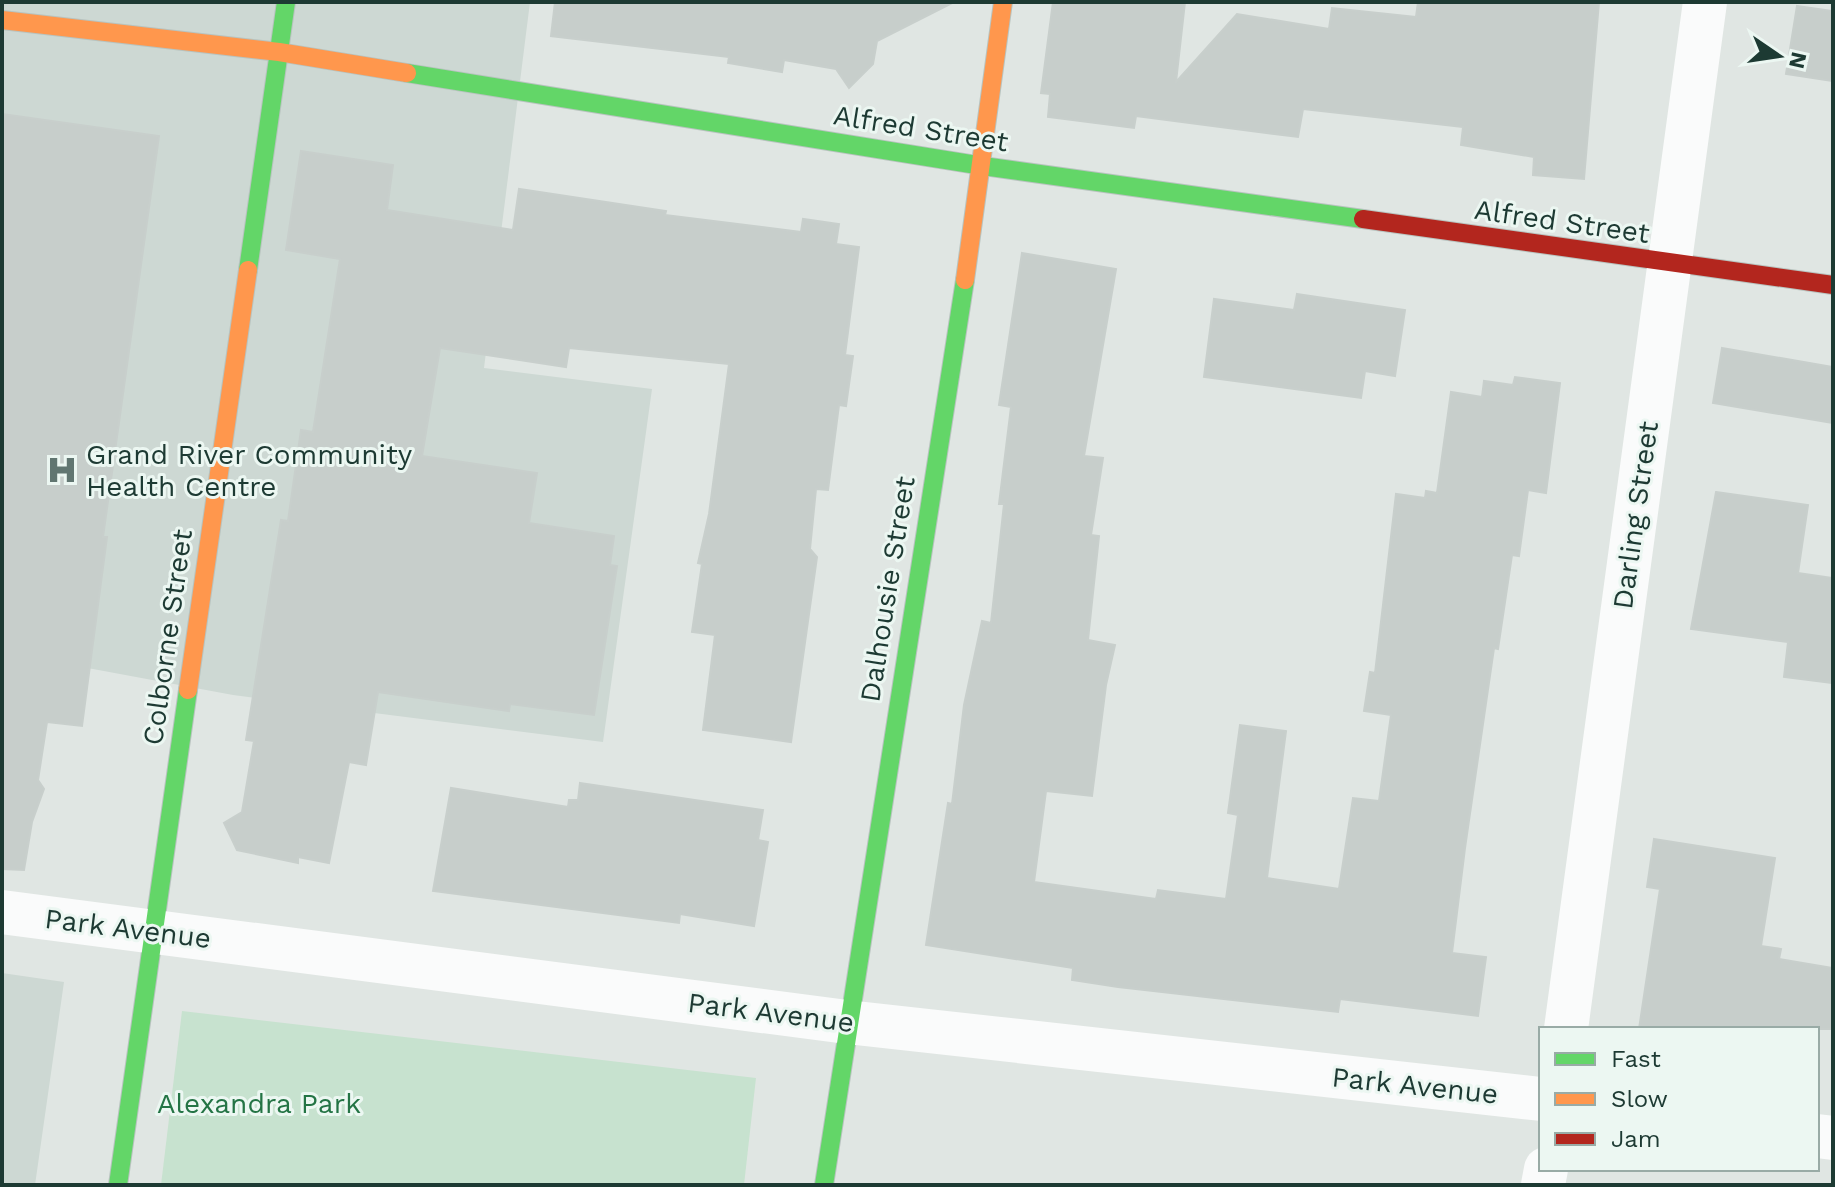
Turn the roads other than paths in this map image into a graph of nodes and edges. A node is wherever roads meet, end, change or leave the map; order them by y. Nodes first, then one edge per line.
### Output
1 (286, 2) edge
2 (1003, 2) edge
3 (1705, 2) edge
4 (2, 20) edge
5 (279, 52) junction
6 (983, 166) junction
7 (1668, 265) junction
8 (1833, 285) edge
9 (2, 912) edge
10 (153, 934) junction
11 (847, 1022) junction
12 (1566, 1027) edge
13 (1539, 1099) edge
14 (118, 1185) edge
15 (824, 1185) edge

1 - 5 main road, Colborne Street
2 - 6 main road, Dalhousie Street
3 - 7 street, Darling Street
4 - 5 main road, Alfred Street
5 - 6 main road, Alfred Street
5 - 10 main road, Colborne Street
6 - 7 main road, Alfred Street
6 - 11 main road, Dalhousie Street
7 - 8 main road, Alfred Street
7 - 12 street, Darling Street
9 - 10 street, Park Avenue
10 - 11 street, Park Avenue
10 - 14 main road, Colborne Street
11 - 13 street, Park Avenue
11 - 15 main road, Dalhousie Street

